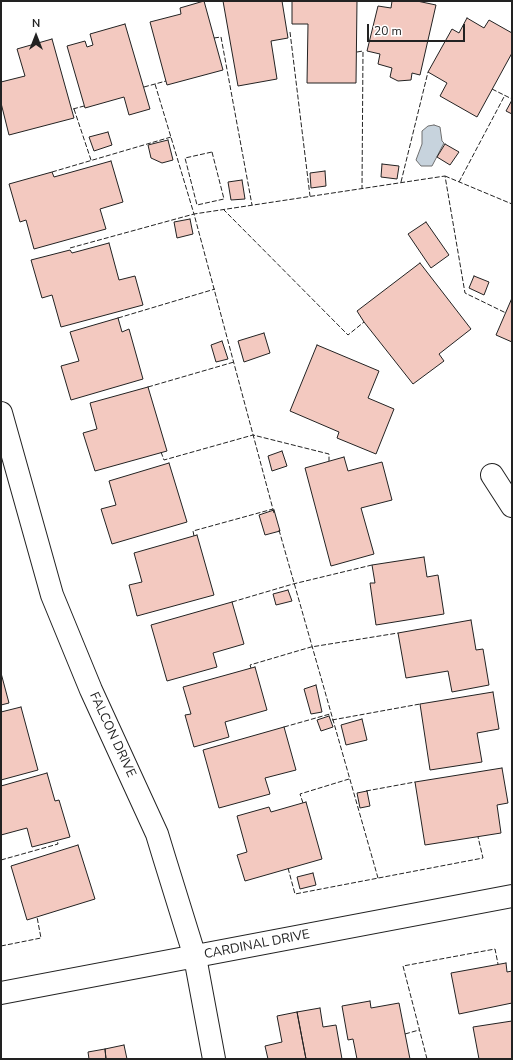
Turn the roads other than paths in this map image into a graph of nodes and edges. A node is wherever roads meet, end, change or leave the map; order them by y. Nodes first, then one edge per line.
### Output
1 (1, 413) edge
2 (492, 475) dead end
3 (512, 506) edge
4 (512, 896) edge
5 (195, 957) junction
6 (1, 993) edge
7 (214, 1059) edge

1 - 5 street, FALCON DRIVE
2 - 3 street
4 - 5 street, CARDINAL DRIVE
5 - 6 street, CARDINAL DRIVE
5 - 7 street, FALCON DRIVE

